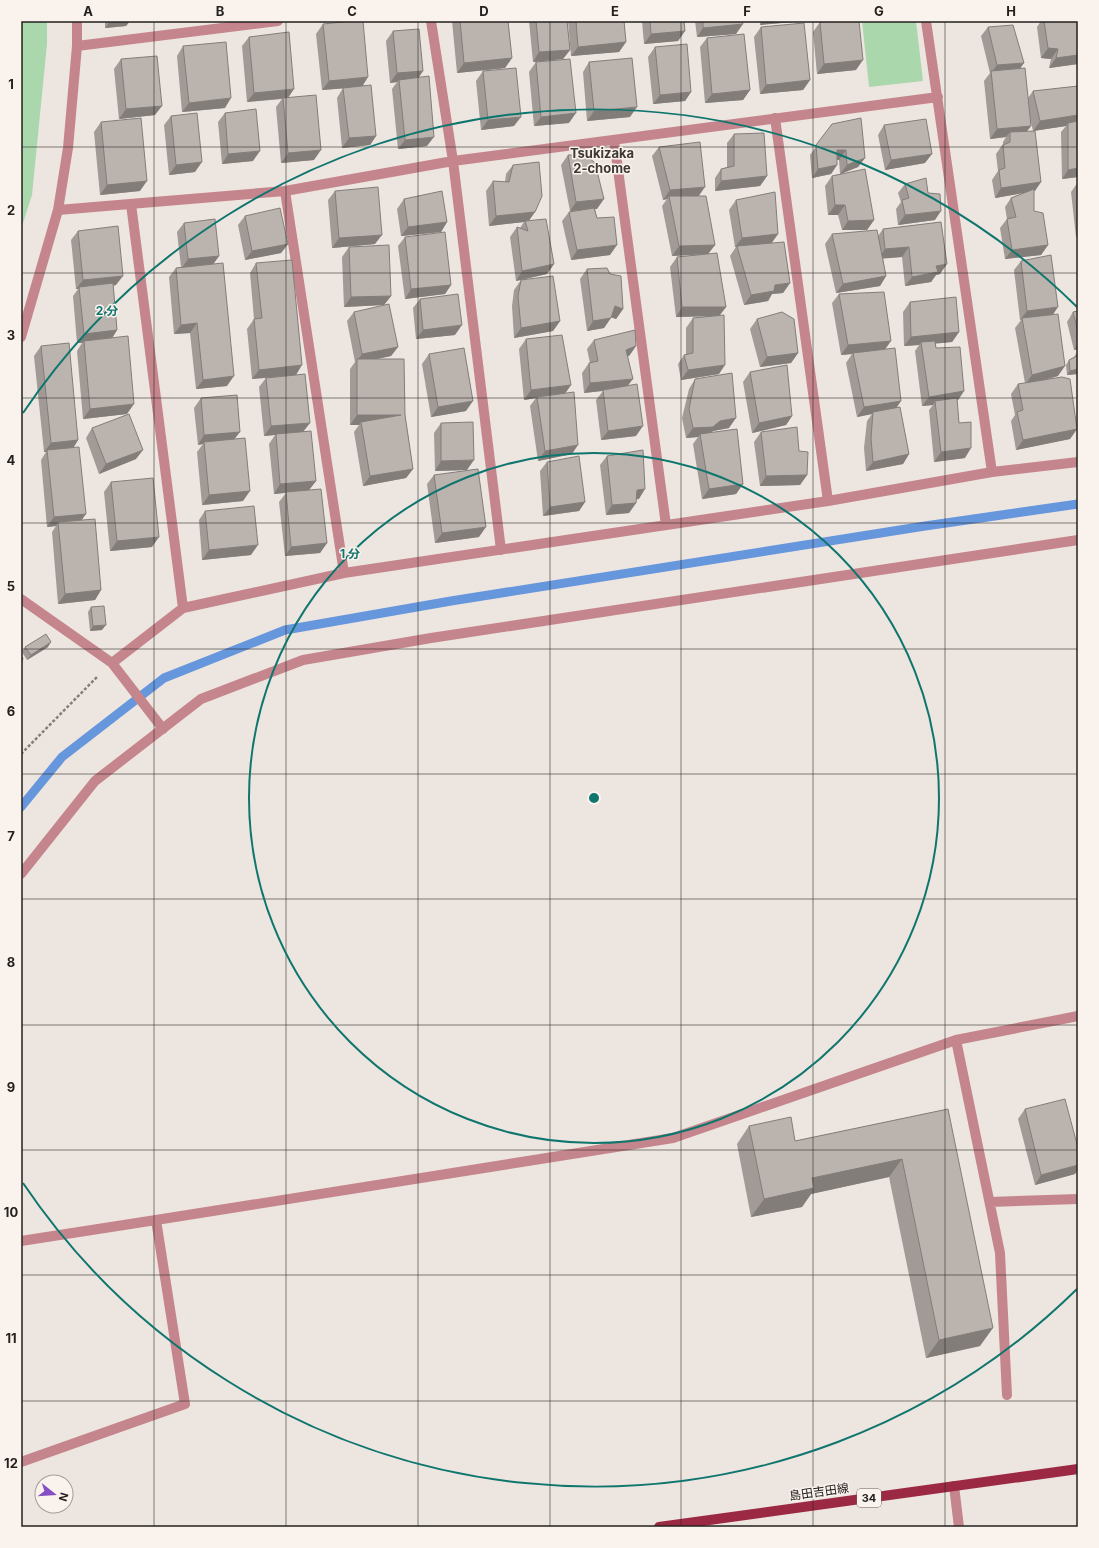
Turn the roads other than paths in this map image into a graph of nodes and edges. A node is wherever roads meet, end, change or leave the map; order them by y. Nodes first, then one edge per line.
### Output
1 (77, 21) edge
2 (278, 21) edge
3 (431, 21) edge
4 (926, 21) edge
5 (262, 22) edge
6 (77, 46) junction
7 (938, 97) junction
8 (775, 118) junction
9 (614, 140) junction
10 (453, 161) junction
11 (285, 191) junction
12 (131, 204) junction
13 (58, 210) junction
14 (21, 337) edge
15 (1078, 462) edge
16 (992, 472) junction
17 (828, 501) junction
18 (666, 525) junction
19 (1078, 540) edge
20 (502, 550) junction
21 (344, 573) junction
22 (21, 599) edge
23 (183, 608) junction
24 (112, 663) junction
25 (163, 729) junction
26 (21, 874) edge
27 (1078, 1016) edge
28 (956, 1040) junction
29 (1078, 1199) edge
30 (990, 1202) junction
31 (156, 1220) junction
32 (21, 1241) edge
33 (1007, 1395) dead end
34 (21, 1462) edge
35 (1078, 1469) edge
36 (954, 1486) junction
37 (659, 1527) edge
38 (959, 1527) edge

1 - 6 street
2 - 5 street
3 - 10 street
4 - 7 street
5 - 6 street
6 - 13 street
7 - 8 street
7 - 16 street
8 - 9 street
8 - 17 street
9 - 10 street
9 - 18 street
10 - 11 street
10 - 20 street
11 - 12 street
11 - 21 street
12 - 13 street
12 - 23 street
13 - 14 street
15 - 16 street
16 - 17 street
17 - 18 street
18 - 20 street
19 - 25 street
20 - 21 street
21 - 23 street
22 - 24 street
23 - 24 street
24 - 25 street
25 - 26 street
27 - 28 street
28 - 30 street
28 - 31 street
29 - 30 street
30 - 33 street
31 - 32 street
31 - 34 street
35 - 36 main road, 島田吉田線 / 34
36 - 37 main road, 島田吉田線 / 34
36 - 38 street

